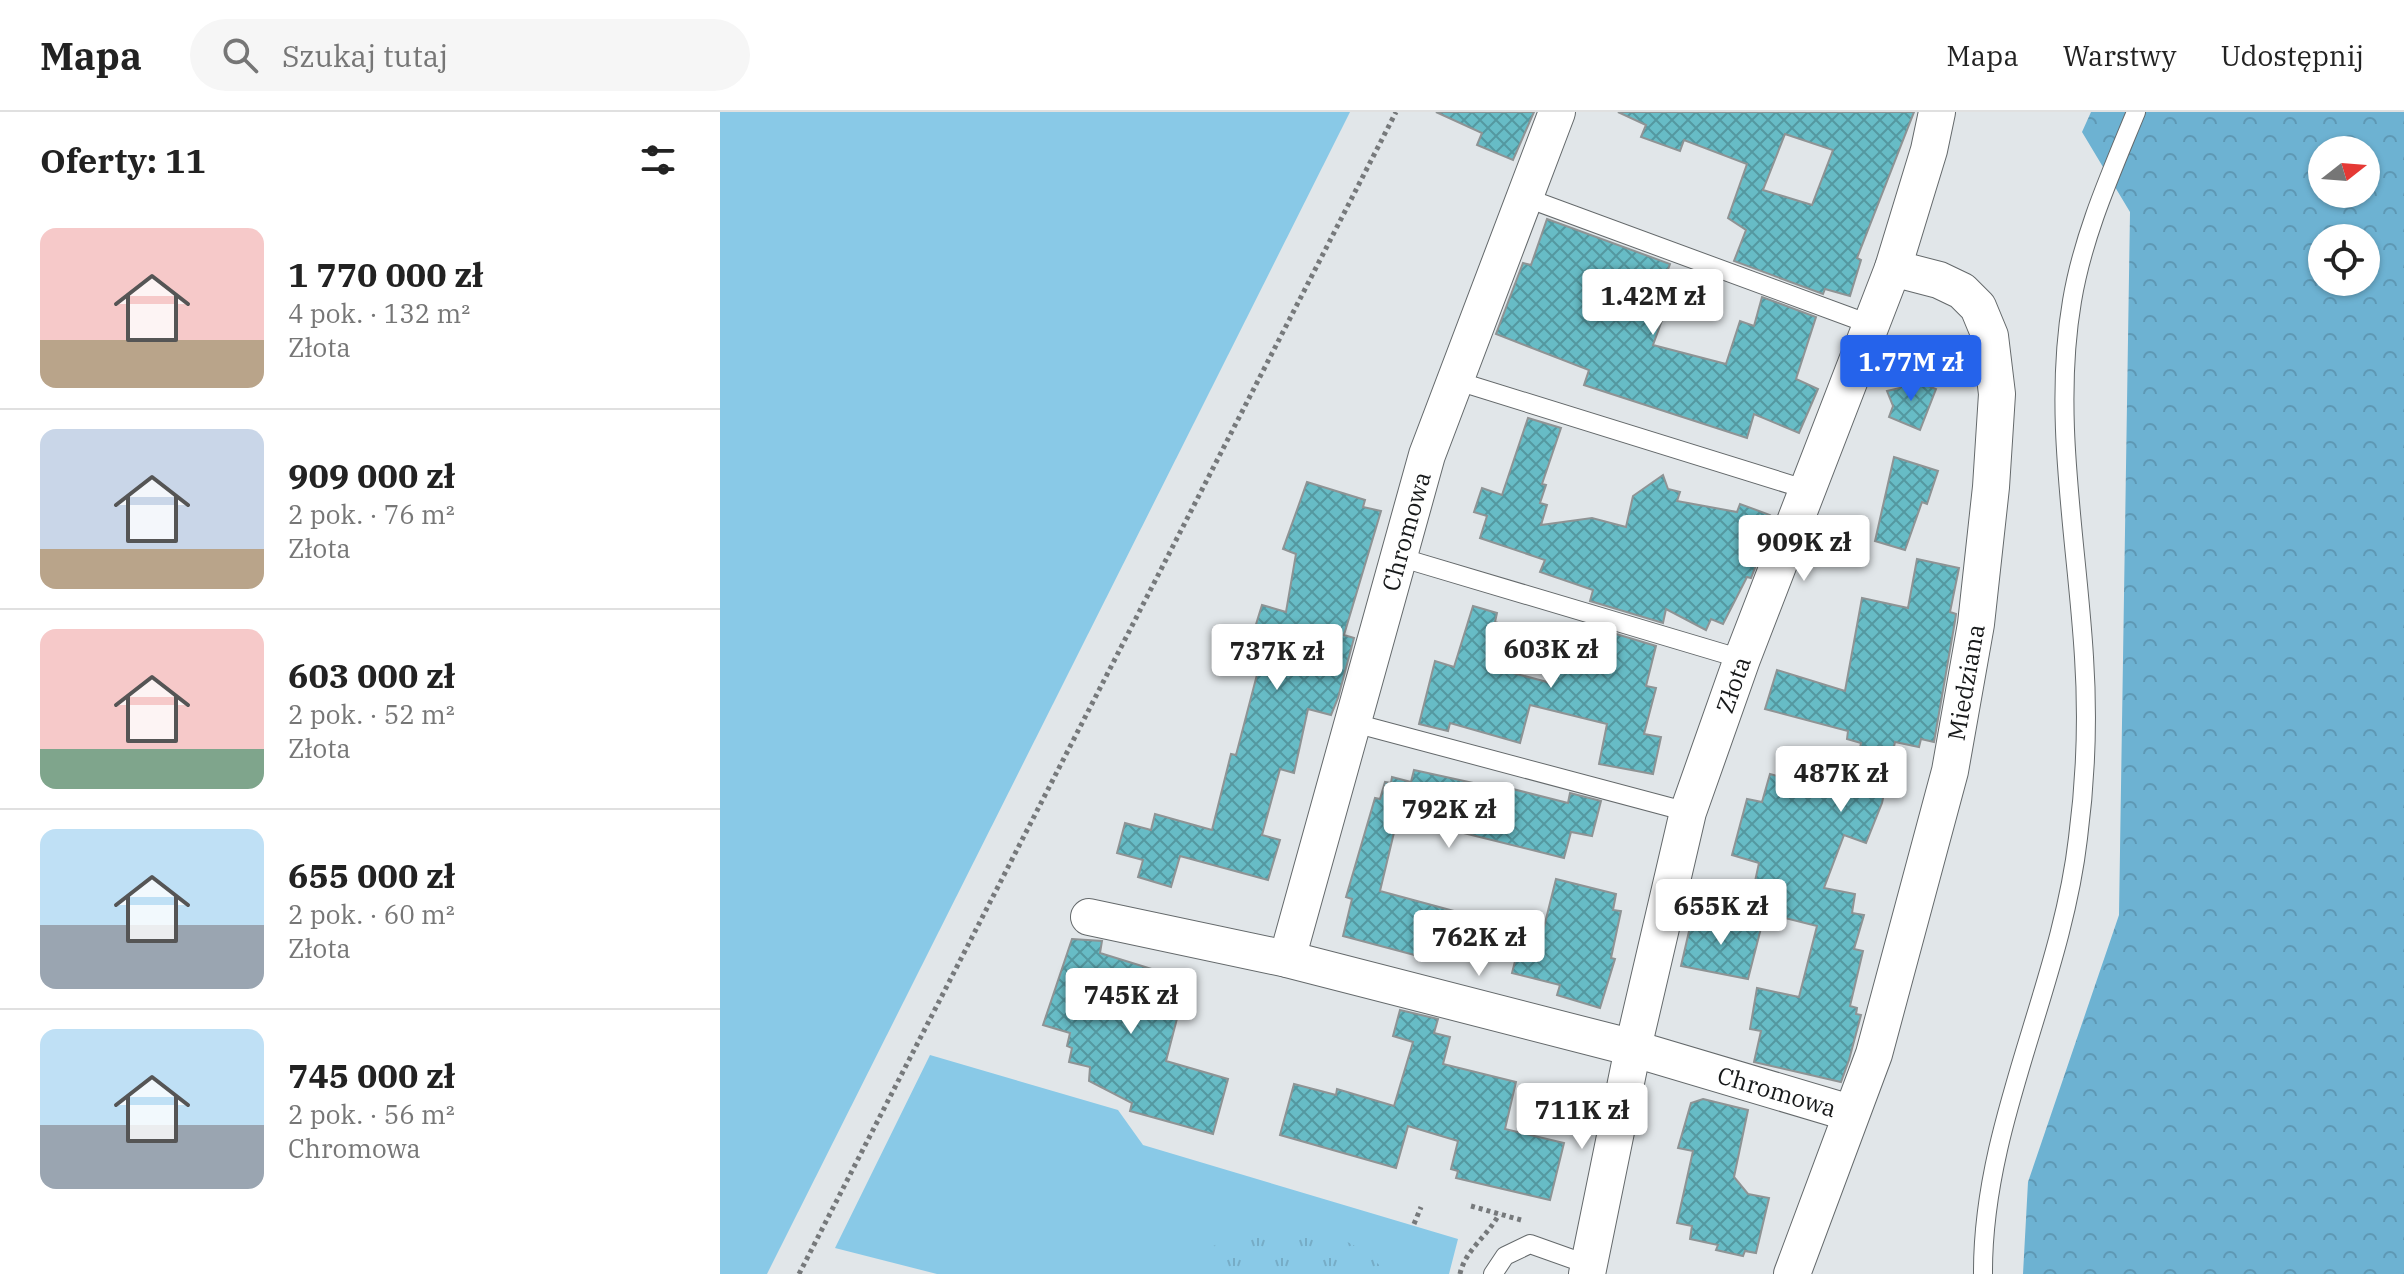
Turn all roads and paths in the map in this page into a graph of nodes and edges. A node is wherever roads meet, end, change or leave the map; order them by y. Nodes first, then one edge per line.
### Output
1 (1396, 112) edge
2 (1557, 112) edge
3 (1937, 112) edge
4 (2136, 112) edge
5 (1524, 197) junction
6 (1893, 268) junction
7 (1872, 325) junction
8 (1454, 380) junction
9 (1808, 490) junction
10 (1399, 557) junction
11 (1742, 659) junction
12 (1354, 723) junction
13 (1688, 812) junction
14 (1089, 917) dead end
15 (1287, 959) junction
16 (1633, 1048) junction
17 (1850, 1113) junction
18 (1421, 1207) dead end
19 (1499, 1214) dead end
20 (1414, 1224) dead end
21 (1588, 1269) edge
22 (799, 1274) edge
23 (1460, 1274) edge
24 (1493, 1274) edge
25 (1792, 1274) edge
26 (1983, 1274) edge

1 - 22 path
2 - 5 street, Chromowa
3 - 6 street, Złota
4 - 26 lane
5 - 7 lane
5 - 8 street, Chromowa
6 - 7 street, Złota
6 - 17 street, Miedziana
7 - 9 street, Złota
8 - 9 lane
8 - 10 street, Chromowa
9 - 11 street, Złota
10 - 11 lane
10 - 12 street, Chromowa
11 - 13 street, Złota
12 - 13 lane
12 - 15 street, Chromowa
13 - 16 street, Złota
14 - 15 street, Chromowa
15 - 16 street, Chromowa
16 - 17 street, Chromowa
16 - 21 street, Złota
17 - 25 street, Miedziana
18 - 20 path
19 - 23 path
21 - 24 lane

